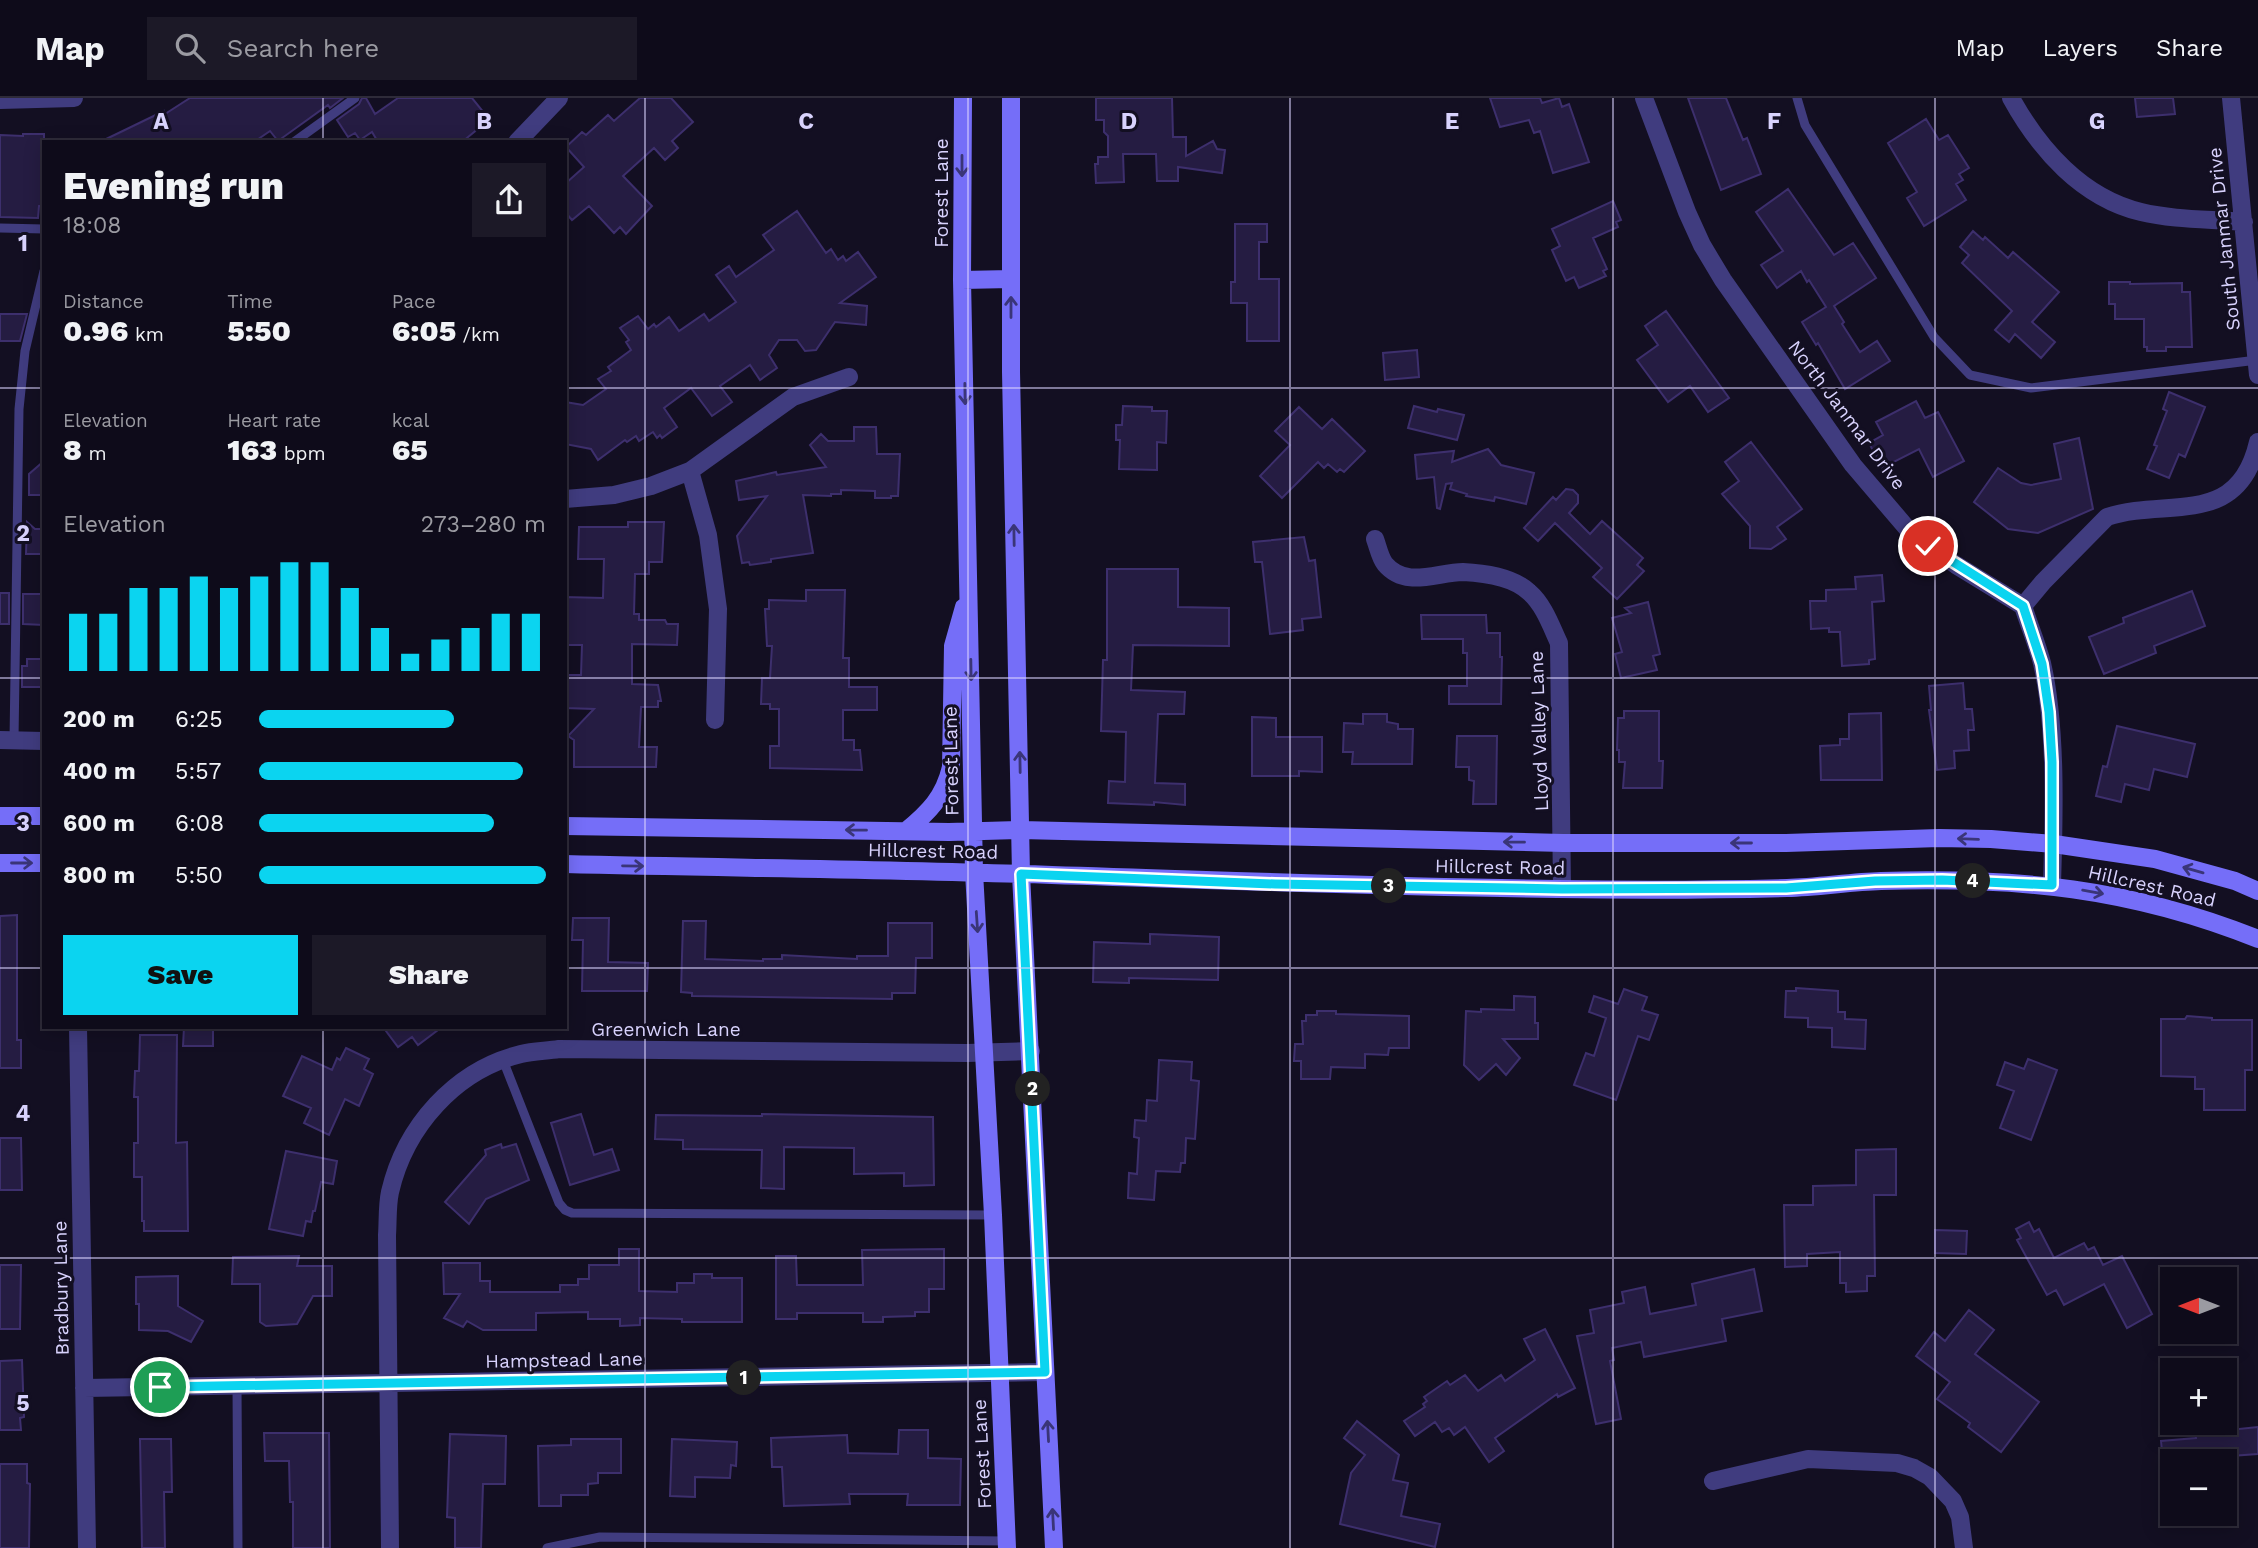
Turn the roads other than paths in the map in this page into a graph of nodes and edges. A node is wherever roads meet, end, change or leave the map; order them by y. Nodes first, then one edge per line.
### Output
1 (71, 98) edge
2 (355, 98) edge
3 (559, 98) edge
4 (963, 98) edge
5 (1011, 98) edge
6 (1644, 98) edge
7 (1797, 98) edge
8 (2011, 98) edge
9 (2231, 98) edge
10 (0, 100) edge
11 (297, 140) edge
12 (519, 140) edge
13 (2244, 222) junction
14 (0, 228) edge
15 (42, 229) edge
16 (42, 279) edge
17 (1011, 279) junction
18 (962, 280) junction
19 (2257, 368) edge
20 (849, 377) dead end
21 (2258, 442) edge
22 (690, 471) junction
23 (567, 499) edge
24 (1375, 539) dead end
25 (970, 587) junction
26 (2023, 606) junction
27 (715, 720) dead end
28 (7, 740) edge
29 (42, 741) edge
30 (0, 816) edge
31 (42, 816) edge
32 (567, 826) edge
33 (1021, 830) junction
34 (906, 831) junction
35 (973, 831) junction
36 (1563, 843) junction
37 (2054, 845) junction
38 (0, 863) edge
39 (42, 863) edge
40 (567, 864) edge
41 (974, 872) junction
42 (1021, 874) junction
43 (2052, 885) junction
44 (1562, 889) junction
45 (2258, 891) edge
46 (2258, 939) edge
47 (78, 1029) edge
48 (1031, 1051) junction
49 (985, 1052) junction
50 (503, 1060) junction
51 (993, 1215) junction
52 (1045, 1372) junction
53 (999, 1374) junction
54 (389, 1384) junction
55 (237, 1386) junction
56 (84, 1388) junction
57 (1713, 1481) dead end
58 (1007, 1544) edge
59 (87, 1548) edge
60 (238, 1548) edge
61 (390, 1548) edge
62 (547, 1548) edge
63 (1054, 1548) edge
64 (1964, 1548) edge

1 - 10 street
2 - 11 lane
3 - 12 street
4 -> 18 main road, Forest Lane
5 - 17 main road
6 - 26 street, North Janmar Drive
7 - 19 lane
8 - 13 street
9 - 13 street, South Janmar Drive
13 - 19 street, South Janmar Drive
14 - 15 lane
16 - 28 lane
17 - 18 main road
33 -> 17 main road
18 -> 25 main road, Forest Lane
20 - 22 street
21 - 26 street
22 - 23 street
22 - 27 street
24 - 36 street, Lloyd Valley Lane
25 - 34 main road
25 -> 35 main road, Forest Lane
26 - 37 street
28 - 29 street
30 - 31 main road
34 -> 32 main road, Hillcrest Road
33 - 35 main road, Hillcrest Road
36 -> 33 main road, Hillcrest Road
33 - 42 main road
34 - 35 main road, Hillcrest Road
35 - 41 main road, Forest Lane
37 -> 36 main road, Hillcrest Road
36 - 44 street, Lloyd Valley Lane
37 - 43 street
45 -> 37 main road, Hillcrest Road
38 -> 39 main road
40 -> 41 main road, Hillcrest Road
41 - 42 main road, Hillcrest Road
41 -> 49 main road, Forest Lane
42 - 44 main road, Hillcrest Road
42 - 48 main road
43 - 44 main road, Hillcrest Road
43 -> 46 main road, Hillcrest Road
47 - 56 street, Bradbury Lane
48 - 49 street, Greenwich Lane
48 - 52 main road
49 - 50 street, Greenwich Lane
49 - 51 main road, Forest Lane
50 - 51 lane
50 - 54 street, Greenwich Lane
51 - 53 main road, Forest Lane
52 - 53 street, Hampstead Lane
63 -> 52 main road
53 - 54 street, Hampstead Lane
53 - 58 main road, Forest Lane
54 - 55 street, Hampstead Lane
54 - 61 street, Greenwich Lane
55 - 56 street, Hampstead Lane
55 - 60 lane
56 - 59 street, Bradbury Lane
57 - 64 street
58 - 62 lane

